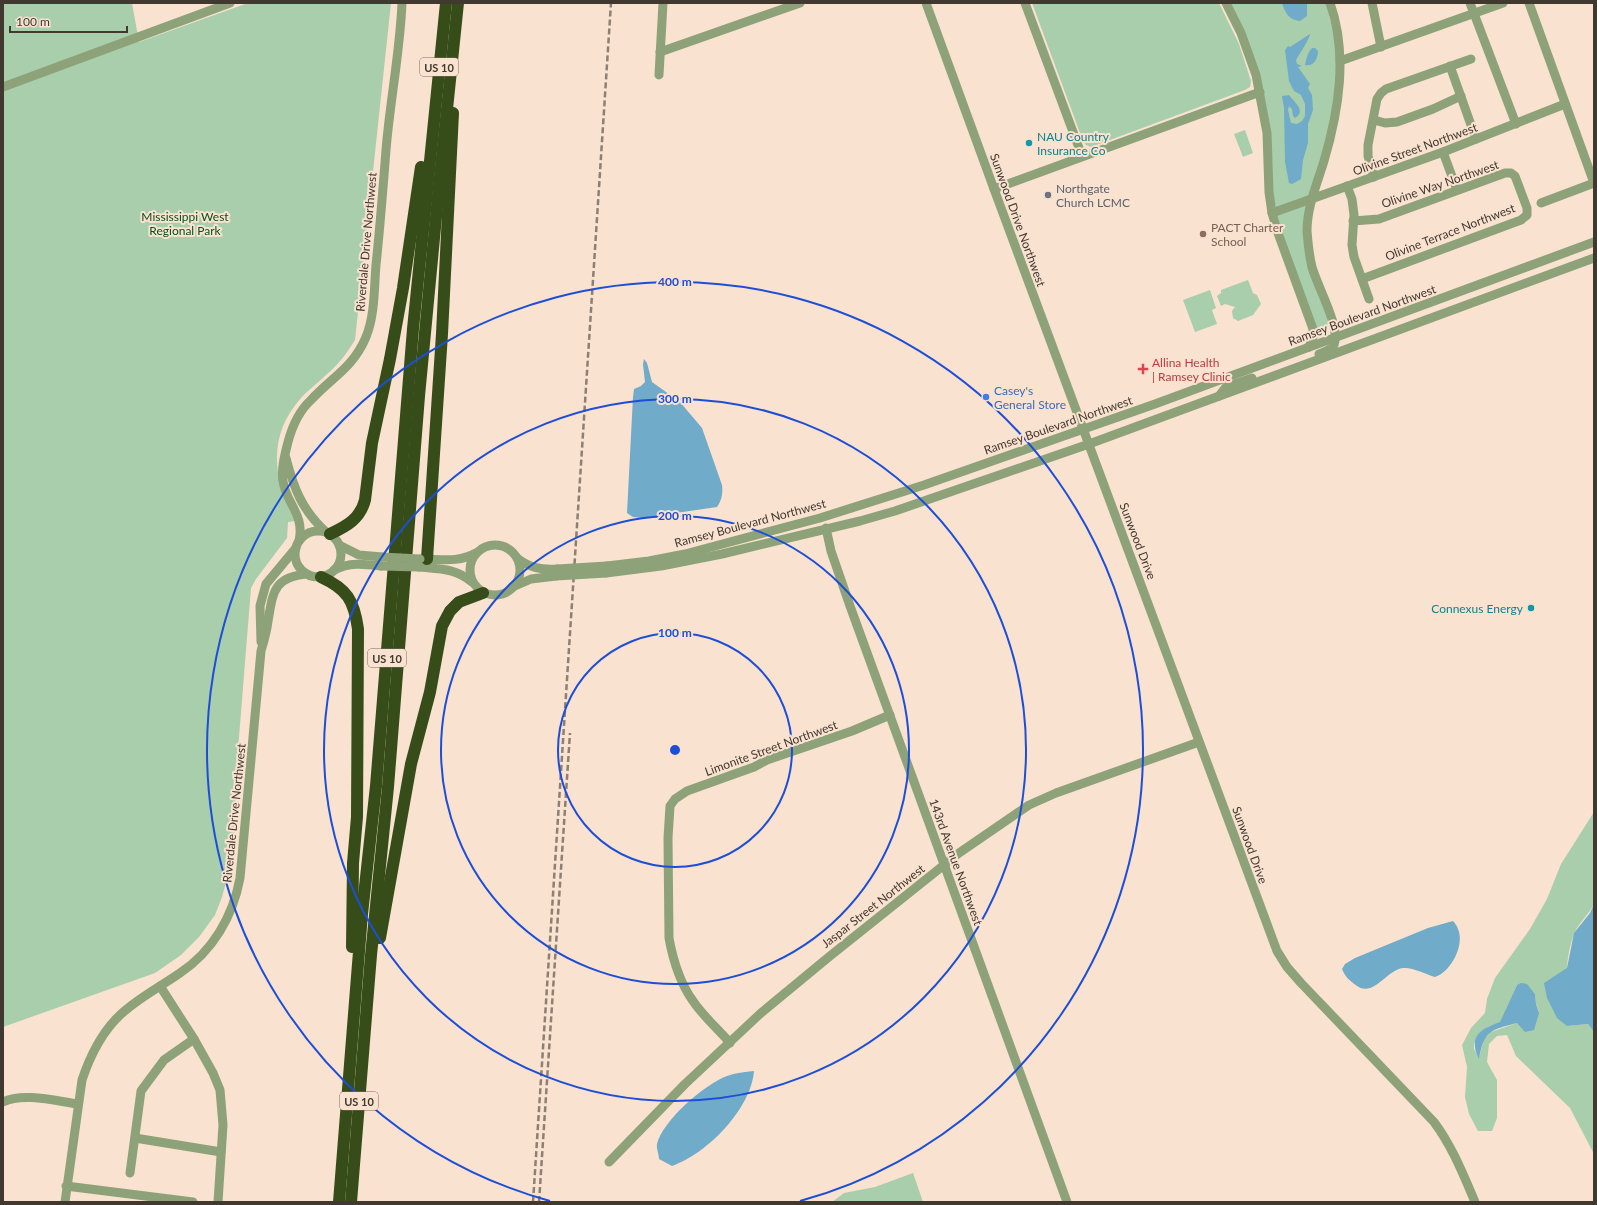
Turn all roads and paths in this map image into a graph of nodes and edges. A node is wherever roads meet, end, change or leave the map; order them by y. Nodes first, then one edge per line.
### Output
1 (230, 3) edge
2 (402, 3) edge
3 (446, 3) edge
4 (458, 3) edge
5 (663, 3) edge
6 (800, 3) edge
7 (926, 3) edge
8 (1025, 3) edge
9 (1226, 3) edge
10 (1330, 3) edge
11 (1470, 3) edge
12 (1503, 3) edge
13 (1529, 3) edge
14 (1375, 4) edge
15 (1474, 14) junction
16 (1381, 47) junction
17 (453, 51) junction
18 (660, 52) junction
19 (1471, 59) dead end
20 (1340, 61) junction
21 (1450, 66) junction
22 (658, 75) dead end
23 (3, 87) edge
24 (1260, 92) junction
25 (1461, 96) junction
26 (1566, 104) junction
27 (434, 115) junction
28 (1374, 120) junction
29 (1516, 124) junction
30 (1476, 139) junction
31 (1443, 152) junction
32 (1082, 156) junction
33 (1374, 177) junction
34 (1347, 186) junction
35 (994, 189) junction
36 (1457, 190) junction
37 (1522, 194) joint
38 (1313, 199) junction
39 (1540, 203) dead end
40 (1272, 213) junction
41 (1353, 221) junction
42 (1594, 242) edge
43 (1594, 258) edge
44 (1362, 279) junction
45 (1369, 299) dead end
46 (1336, 337) junction
47 (1309, 347) junction
48 (1218, 397) junction
49 (1084, 429) junction
50 (1089, 444) junction
51 (286, 454) junction
52 (826, 528) junction
53 (328, 533) junction
54 (298, 544) junction
55 (339, 545) junction
56 (476, 553) junction
57 (517, 558) junction
58 (382, 562) junction
59 (422, 562) junction
60 (606, 569) junction
61 (334, 570) junction
62 (556, 573) junction
63 (307, 574) junction
64 (321, 577) junction
65 (472, 582) junction
66 (515, 586) junction
67 (483, 593) junction
68 (261, 651) junction
69 (890, 715) junction
70 (1199, 742) junction
71 (944, 865) junction
72 (160, 986) junction
73 (367, 1000) junction
74 (194, 1040) junction
75 (730, 1043) junction
76 (351, 1045) junction
77 (3, 1102) edge
78 (78, 1104) junction
79 (135, 1138) junction
80 (221, 1152) junction
81 (609, 1162) dead end
82 (130, 1173) dead end
83 (66, 1186) junction
84 (117, 1197) edge
85 (64, 1202) edge
86 (193, 1202) edge
87 (218, 1202) edge
88 (339, 1202) edge
89 (351, 1202) edge
90 (1067, 1202) edge
91 (1474, 1202) edge

1 - 23 street
2 - 51 street, Riverdale Drive Northwest
3 - 27 highway, US 10
4 - 17 highway, US 10
5 - 18 street
6 - 18 street
7 - 35 street, Sunwood Drive Northwest
8 - 32 street
9 - 24 street
10 - 20 street
11 - 15 street
12 - 15 street
13 - 26 street
14 - 16 street
15 - 16 street
15 - 29 street
16 - 20 street
17 - 59 highway
17 - 73 highway, US 10
18 - 22 street
19 - 21 street
20 - 38 street
21 - 25 street
21 - 28 street
24 - 32 street
24 - 40 street
25 - 28 street
25 - 30 street
26 - 29 street, Olivine Street Northwest
26 - 39 street
27 - 53 highway
27 - 76 highway, US 10
28 - 33 street
29 - 30 street, Olivine Street Northwest
30 - 31 street, Olivine Street Northwest
31 - 33 street, Olivine Street Northwest
31 - 36 street
32 - 35 street
33 - 34 street, Olivine Street Northwest
34 - 38 street, Olivine Street Northwest
34 - 41 street
35 - 49 street, Sunwood Drive Northwest
36 - 37 street, Olivine Way Northwest
36 - 41 street, Olivine Way Northwest
37 - 44 street, Olivine Terrace Northwest
38 - 40 street, Olivine Street Northwest
38 - 46 street
40 - 47 street
41 - 44 street
42 - 46 street, Ramsey Boulevard Northwest
43 - 48 street, Ramsey Boulevard Northwest
44 - 45 street
46 - 47 street, Ramsey Boulevard Northwest
46 - 48 street
47 - 49 street, Ramsey Boulevard Northwest
48 - 50 street, Ramsey Boulevard Northwest
49 - 50 street, Sunwood Drive Northwest
49 - 60 street, Ramsey Boulevard Northwest
50 - 52 street, Ramsey Boulevard Northwest
50 - 70 street, Sunwood Drive
51 - 53 street, Riverdale Drive Northwest
51 - 54 street, Riverdale Drive Northwest
52 - 60 street, Ramsey Boulevard Northwest
52 - 69 street, 143rd Avenue Northwest
53 - 54 street
53 - 55 street
54 - 63 street
54 - 68 street, Riverdale Drive Northwest
55 - 58 street
55 - 61 street
56 - 57 street
56 - 59 street
56 - 65 street
57 - 62 street, Ramsey Boulevard Northwest
57 - 66 street
58 - 59 street, bridge
58 - 61 street
59 - 65 street
60 - 62 street, Ramsey Boulevard Northwest, bridge
61 - 64 street
62 - 66 street, Ramsey Boulevard Northwest
63 - 64 street
63 - 68 street, Riverdale Drive Northwest
64 - 76 highway
65 - 67 street
66 - 67 street
67 - 73 highway
68 - 72 street, Riverdale Drive Northwest
69 - 71 street, 143rd Avenue Northwest
69 - 75 street, Limonite Street Northwest
70 - 71 street, Jaspar Street Northwest
70 - 91 street, Sunwood Drive
71 - 75 street, Jaspar Street Northwest
71 - 90 street, 143rd Avenue Northwest
72 - 74 street
72 - 78 street, Riverdale Drive Northwest
73 - 89 highway, US 10
74 - 79 street
74 - 80 street
75 - 81 street, Jaspar Street Northwest
76 - 88 highway, US 10
77 - 78 street
78 - 83 street, Riverdale Drive Northwest
79 - 80 street
79 - 82 street
80 - 87 street
83 - 84 street
83 - 85 street, Riverdale Drive Northwest
84 - 86 street

